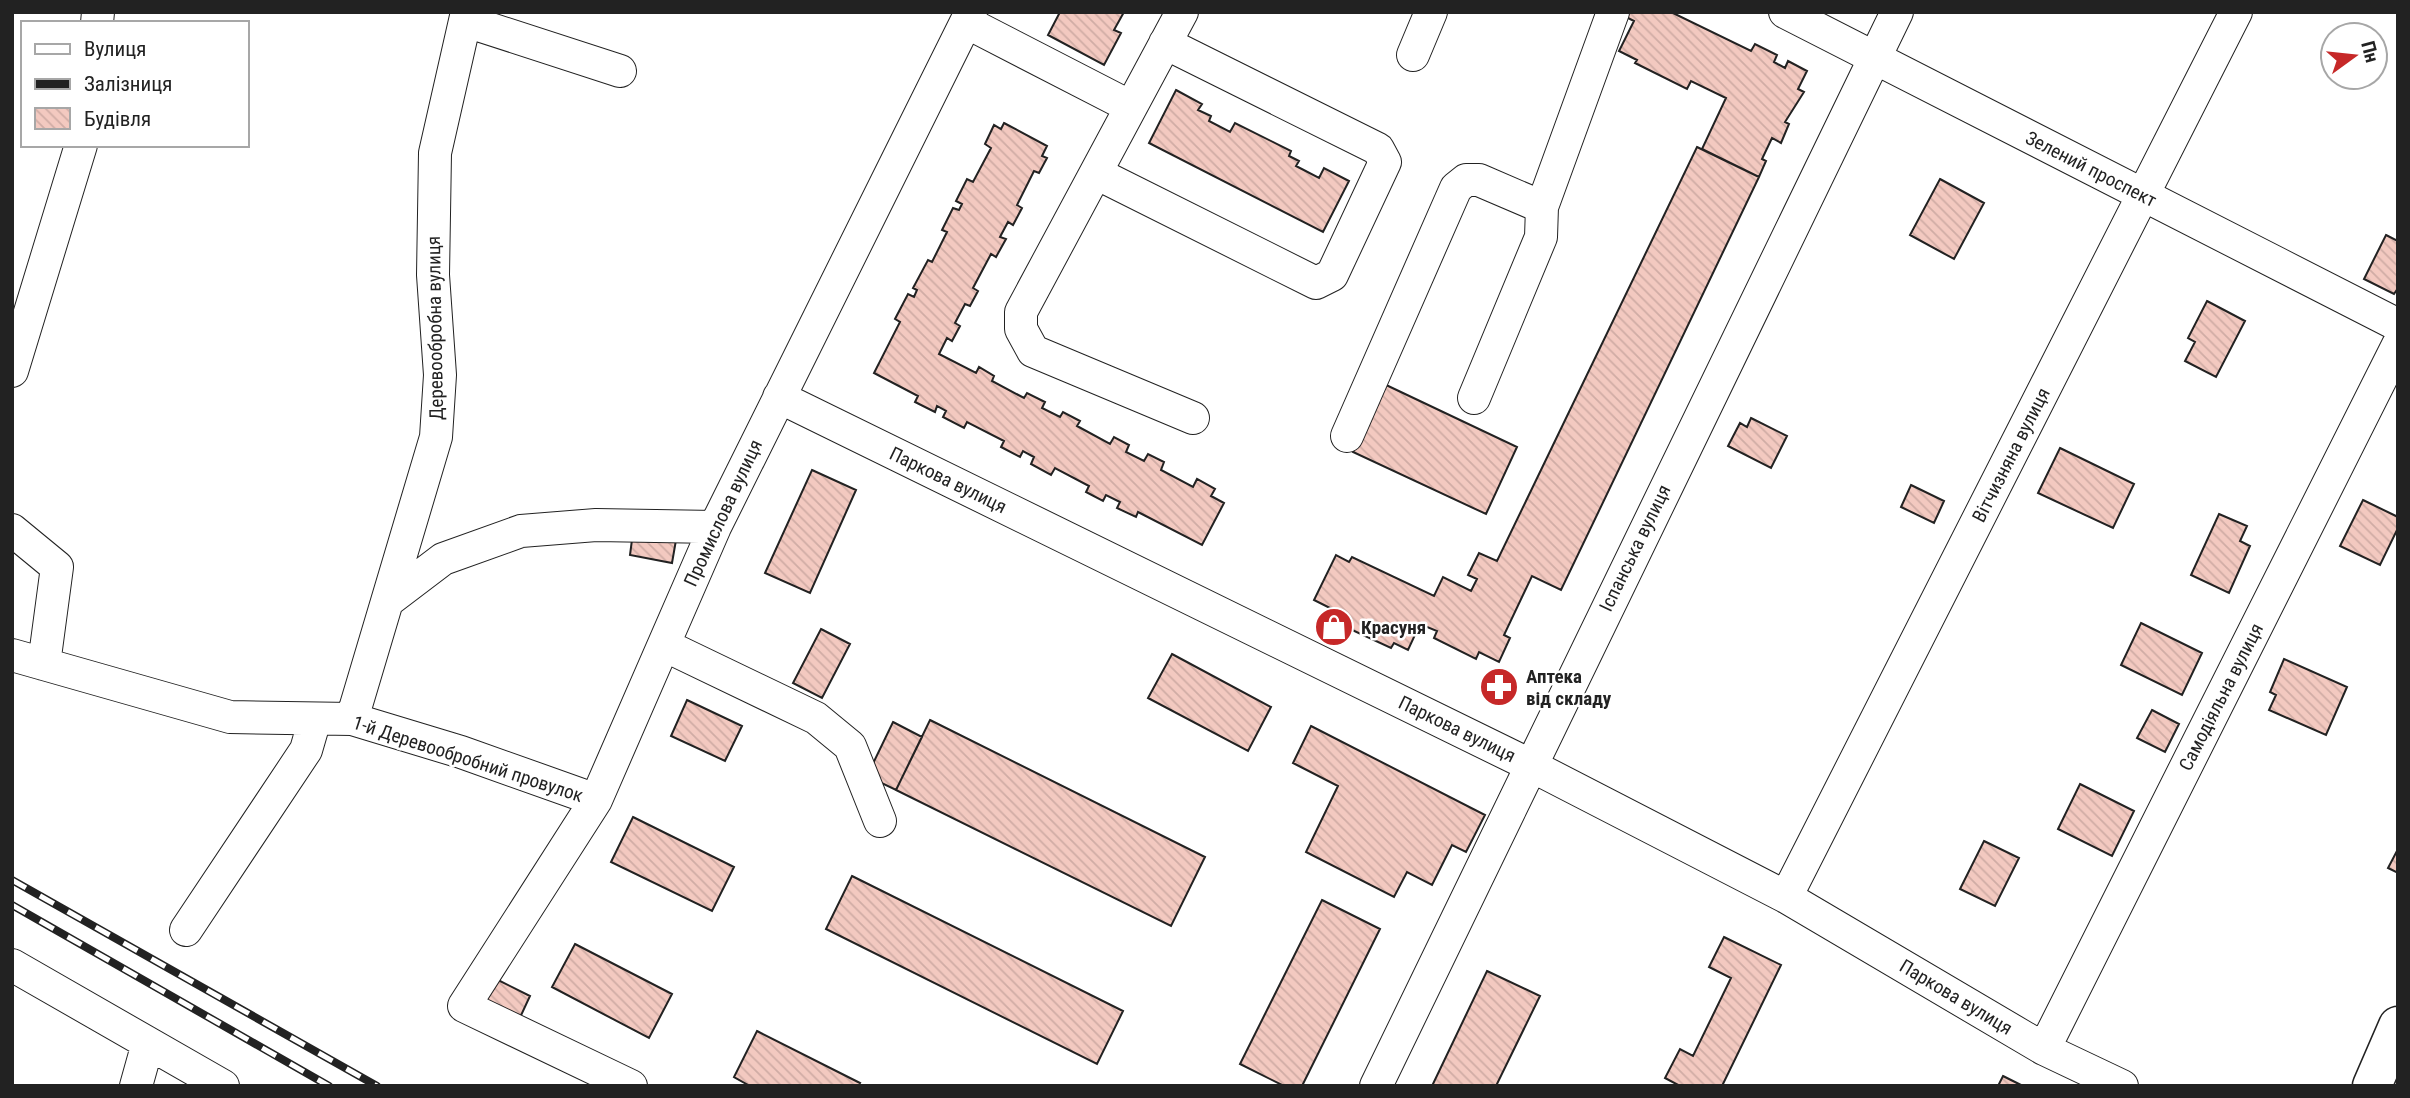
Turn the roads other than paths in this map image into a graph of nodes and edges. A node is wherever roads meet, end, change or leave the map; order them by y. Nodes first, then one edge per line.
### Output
1 (1182, 12) edge
2 (1431, 12) edge
3 (1613, 12) edge
4 (1785, 12) edge
5 (1897, 12) edge
6 (2236, 12) edge
7 (467, 16) edge
8 (969, 17) edge
9 (1165, 43) junction
10 (1413, 55) dead end
11 (1873, 59) junction
12 (620, 71) dead end
13 (1131, 107) junction
14 (79, 147) edge
15 (1096, 173) junction
16 (2144, 196) junction
17 (1542, 207) junction
18 (2398, 325) edge
19 (2398, 345) edge
20 (12, 371) edge
21 (779, 397) junction
22 (1474, 398) dead end
23 (1192, 418) dead end
24 (1347, 436) dead end
25 (715, 527) junction
26 (12, 530) edge
27 (389, 600) junction
28 (664, 645) junction
29 (12, 655) edge
30 (44, 664) junction
31 (315, 719) junction
32 (352, 719) junction
33 (1530, 765) junction
34 (596, 800) junction
35 (880, 821) dead end
36 (1786, 897) junction
37 (186, 930) dead end
38 (12, 965) edge
39 (2398, 1026) edge
40 (148, 1043) junction
41 (2044, 1049) junction
42 (136, 1086) edge
43 (223, 1086) edge
44 (631, 1086) edge
45 (1376, 1086) edge
46 (2122, 1086) edge
47 (2372, 1086) edge

1 - 9 street
2 - 10 street
3 - 17 street
4 - 11 street, Зелений проспект
5 - 11 street, Іспанська вулиця
6 - 16 street, Вітчизняна вулиця
7 - 12 street
7 - 27 street, Деревообробна вулиця
8 - 13 street
8 - 21 street, Промислова вулиця
9 - 13 street
9 - 15 street
11 - 16 street, Зелений проспект
11 - 33 street, Іспанська вулиця
13 - 15 street
14 - 20 street
15 - 23 street
16 - 18 street, Зелений проспект
16 - 36 street, Вітчизняна вулиця
17 - 22 street
17 - 24 street
19 - 41 street, Самодіяльна вулиця
21 - 25 street, Промислова вулиця
21 - 33 street, Паркова вулиця
25 - 27 street
25 - 28 street, Промислова вулиця
26 - 30 street
27 - 32 street, Деревообробна вулиця
28 - 34 street, Промислова вулиця
28 - 35 street
29 - 30 street, 1-й Деревообробний провулок
30 - 31 street, 1-й Деревообробний провулок
31 - 32 street, 1-й Деревообробний провулок
31 - 37 street
32 - 34 street, 1-й Деревообробний провулок
33 - 36 street, Паркова вулиця
33 - 45 street, Іспанська вулиця
34 - 44 street, Промислова вулиця
36 - 41 street, Паркова вулиця
38 - 40 street
39 - 47 main road
40 - 42 street
40 - 43 street
41 - 46 street, Паркова вулиця

